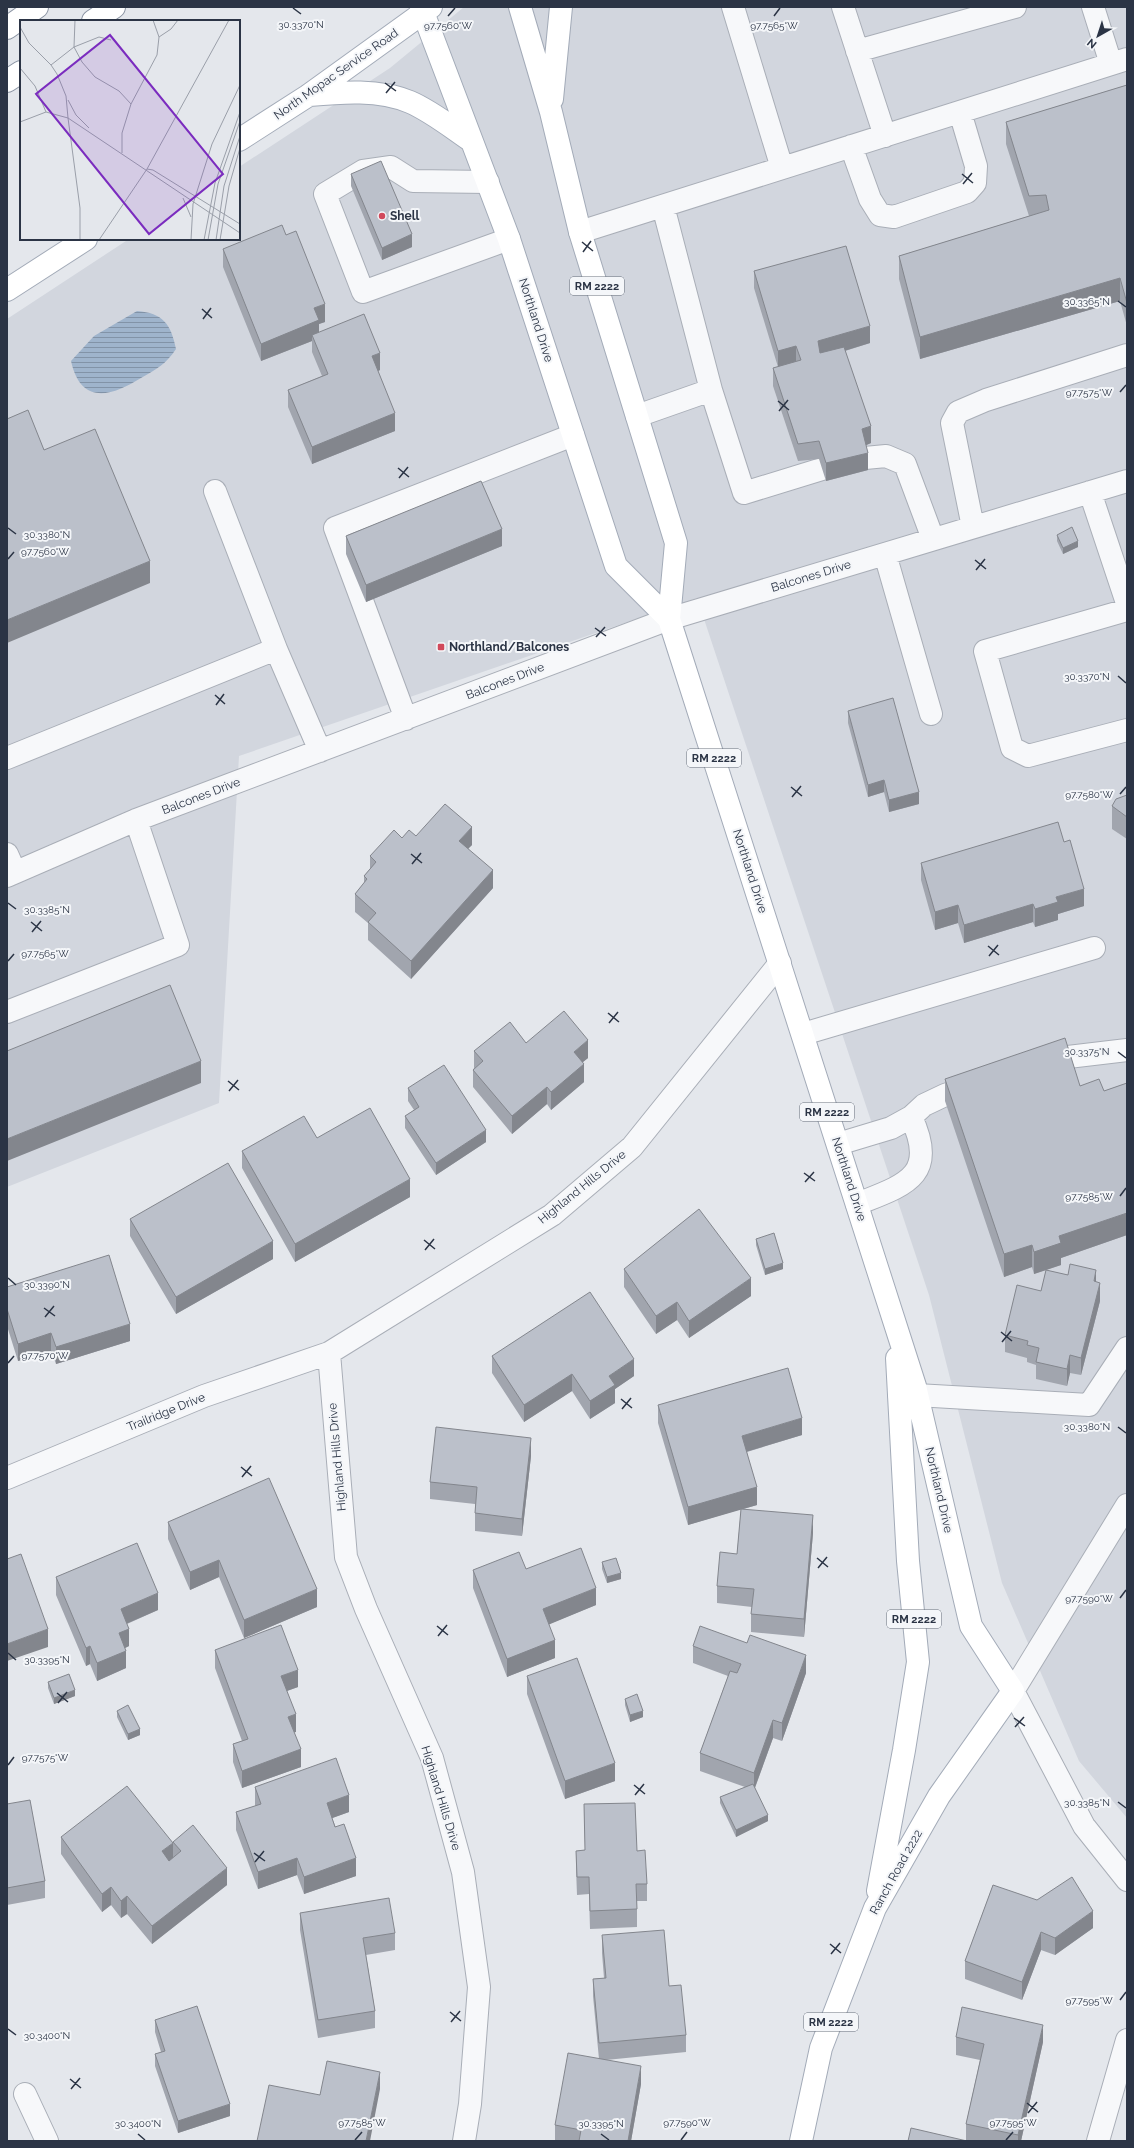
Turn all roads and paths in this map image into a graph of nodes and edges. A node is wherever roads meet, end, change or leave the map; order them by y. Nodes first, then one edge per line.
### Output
1 (36, 7) edge
2 (114, 7) edge
3 (520, 7) edge
4 (561, 7) edge
5 (733, 7) edge
6 (843, 7) edge
7 (1015, 7) edge
8 (1093, 7) edge
9 (425, 9) edge
10 (95, 20) edge
11 (7, 28) edge
12 (857, 51) junction
13 (1119, 62) edge
14 (20, 73) edge
15 (7, 81) edge
16 (309, 95) junction
17 (551, 112) junction
18 (960, 112) junction
19 (885, 136) junction
20 (240, 139) edge
21 (470, 140) junction
22 (851, 146) junction
23 (782, 168) junction
24 (488, 182) junction
25 (663, 206) junction
26 (580, 232) junction
27 (509, 239) junction
28 (84, 240) edge
29 (7, 290) edge
30 (1127, 355) edge
31 (710, 390) junction
32 (637, 416) junction
33 (573, 435) junction
34 (865, 458) edge
35 (822, 469) edge
36 (1127, 481) edge
37 (215, 491) dead end
38 (1090, 492) junction
39 (973, 527) junction
40 (933, 539) junction
41 (885, 554) junction
42 (1127, 603) edge
43 (1127, 610) edge
44 (669, 619) junction
45 (276, 649) junction
46 (931, 714) dead end
47 (406, 718) junction
48 (1127, 730) edge
49 (320, 751) junction
50 (7, 758) edge
51 (136, 820) junction
52 (10, 867) edge
53 (1094, 948) dead end
54 (780, 963) junction
55 (7, 1012) edge
56 (803, 1034) junction
57 (1127, 1050) edge
58 (1022, 1071) edge
59 (992, 1080) edge
60 (911, 1117) junction
61 (838, 1144) junction
62 (857, 1204) junction
63 (1127, 1348) edge
64 (329, 1353) junction
65 (908, 1395) junction
66 (7, 1478) edge
67 (1127, 1506) edge
68 (1013, 1691) junction
69 (1127, 1880) edge
70 (875, 1908) junction
71 (1127, 2040) edge
72 (25, 2094) dead end
73 (47, 2141) edge
74 (464, 2141) edge
75 (801, 2141) edge
76 (1098, 2141) edge

1 - 11 main road
2 - 10 main road
3 - 17 main road, Northland Drive / RM 2222
4 - 17 main road
5 - 23 street
6 - 12 street
7 - 12 street
8 - 13 street
9 - 16 main road, North Mopac Service Road
9 - 21 main road, Northland Drive / RM 2222
12 - 19 street
13 - 18 street
14 - 15 main road
16 - 20 main road, North Mopac Service Road
16 - 21 main road
17 - 26 main road, Northland Drive / RM 2222
18 - 19 street
18 - 22 street
19 - 22 street
21 - 24 main road, Northland Drive / RM 2222
22 - 23 street
23 - 25 street
24 - 27 main road, Northland Drive / RM 2222
24 - 27 street
25 - 26 street
25 - 31 street
26 - 32 main road, Northland Drive / RM 2222
27 - 33 main road, Northland Drive / RM 2222
28 - 29 main road
30 - 39 street
31 - 32 street
31 - 35 street
32 - 44 main road, Northland Drive / RM 2222
33 - 44 main road, Northland Drive / RM 2222
33 - 47 street
34 - 40 street
36 - 38 street, Balcones Drive
37 - 45 street
38 - 39 street, Balcones Drive
38 - 42 street
39 - 40 street, Balcones Drive
40 - 41 street, Balcones Drive
41 - 44 street, Balcones Drive
41 - 46 street
43 - 48 street
44 - 47 street, Balcones Drive
44 - 54 main road, Northland Drive / RM 2222
45 - 49 street
45 - 50 street
47 - 49 street, Balcones Drive
49 - 51 street, Balcones Drive
51 - 52 street, Balcones Drive
51 - 55 street
53 - 56 street
54 - 56 main road, Northland Drive / RM 2222
54 - 64 street, Highland Hills Drive
56 - 61 main road, Northland Drive / RM 2222
57 - 58 street
59 - 60 street
60 - 61 street
60 - 62 street
61 - 62 main road, Northland Drive / RM 2222
62 - 65 main road, Northland Drive / RM 2222
63 - 65 street
64 - 66 street, Trailridge Drive
64 - 74 street, Highland Hills Drive
65 - 68 main road, Northland Drive / RM 2222
65 - 70 main road, RM 2222
67 - 68 street
68 - 69 street
68 - 70 main road, Ranch Road 2222 / RM 2222
70 - 75 main road, Ranch Road 2222 / RM 2222
71 - 76 street
72 - 73 street

